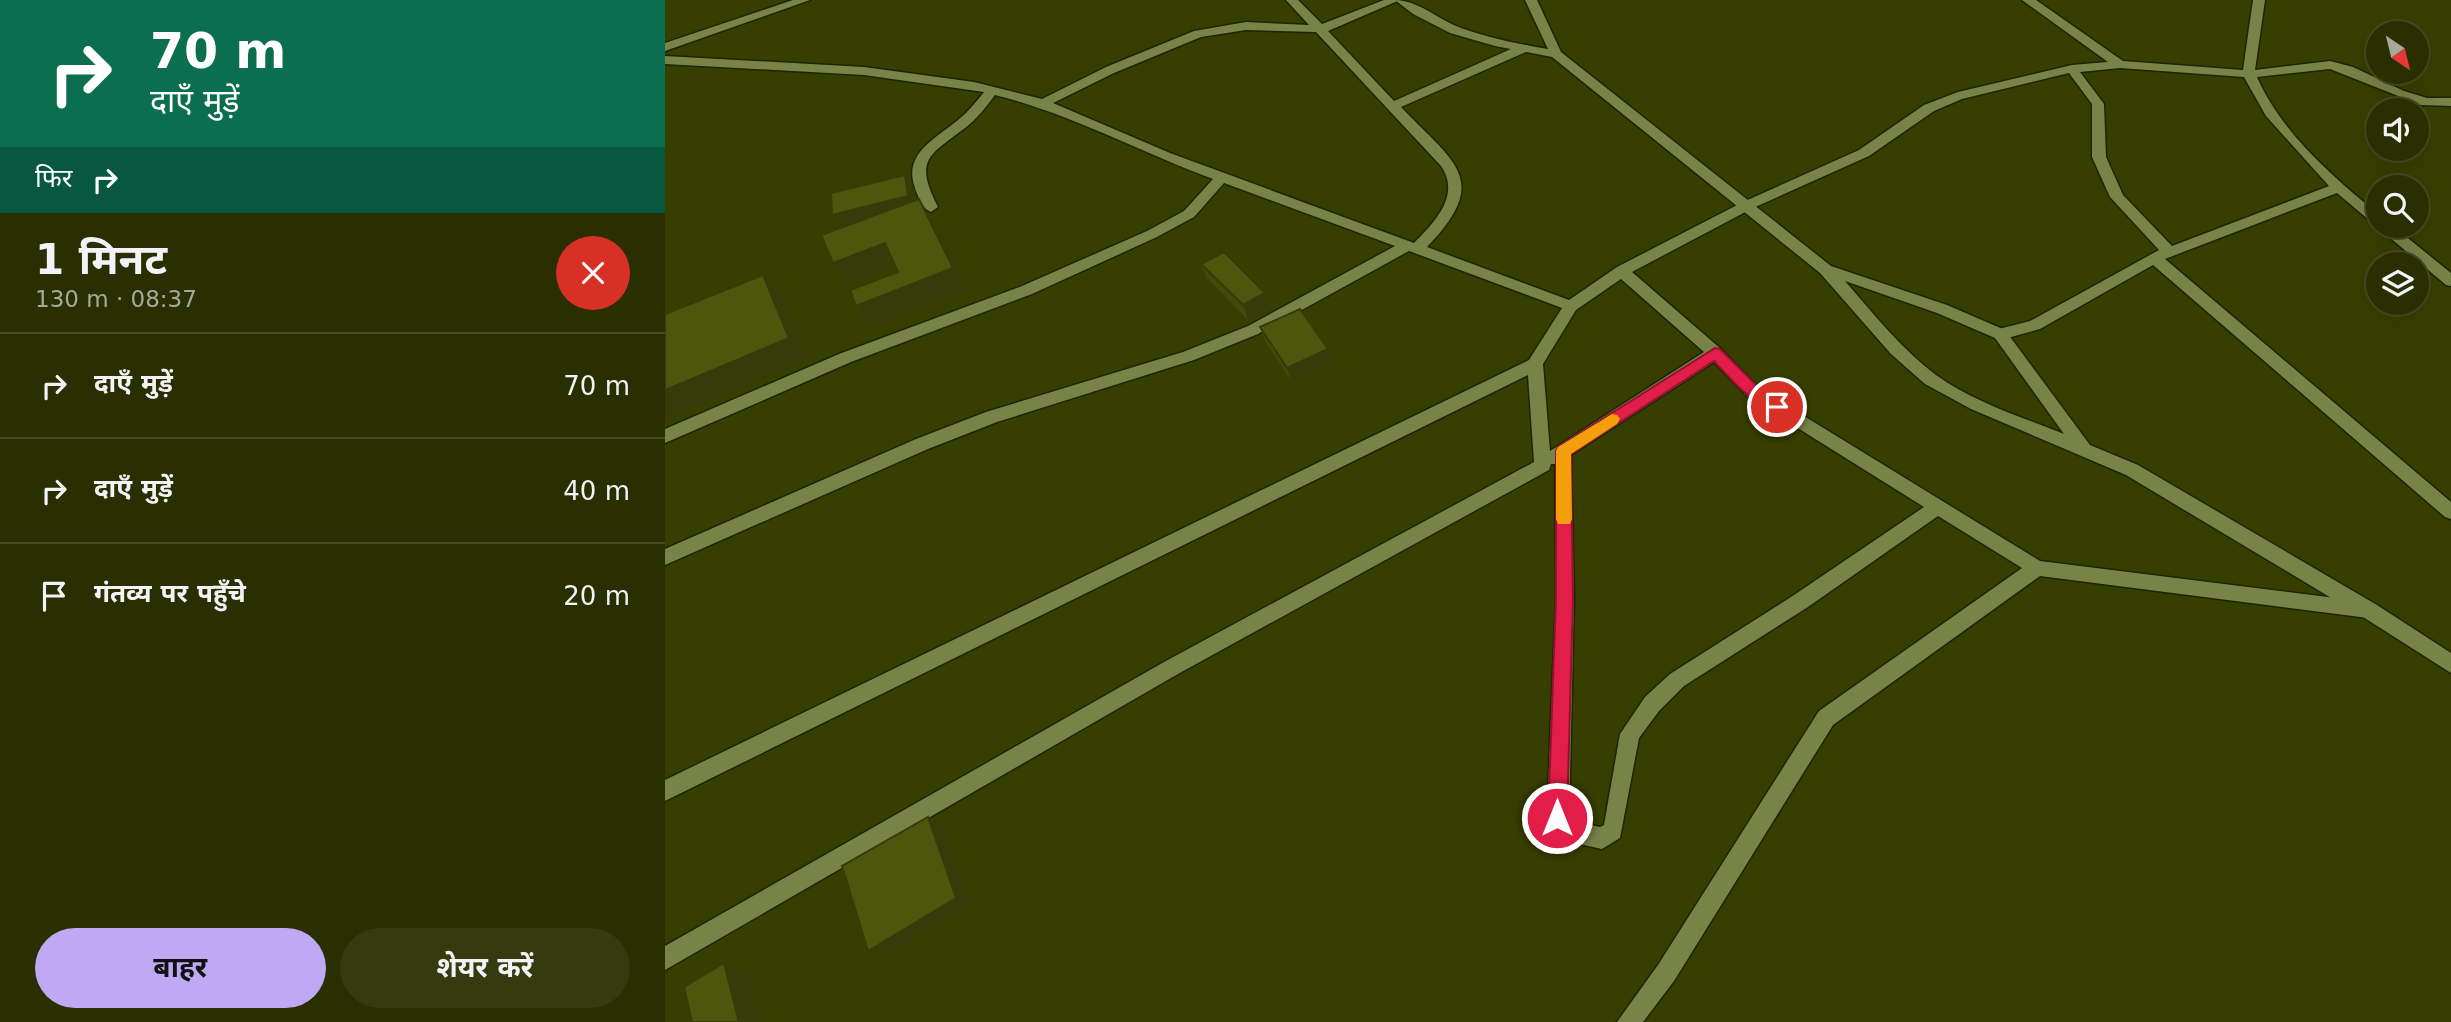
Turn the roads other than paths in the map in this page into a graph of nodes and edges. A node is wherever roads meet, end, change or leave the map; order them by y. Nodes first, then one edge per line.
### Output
1 (804, 0) edge
2 (1291, 0) edge
3 (1394, 0) edge
4 (1402, 0) edge
5 (1531, 0) edge
6 (2028, 0) edge
7 (2259, 0) edge
8 (1321, 29) junction
9 (665, 47) edge
10 (1524, 48) junction
11 (1556, 54) junction
12 (665, 60) edge
13 (2120, 64) junction
14 (2072, 69) junction
15 (2249, 74) junction
16 (992, 91) junction
17 (2451, 102) edge
18 (1043, 103) junction
19 (1393, 106) junction
20 (1222, 177) junction
21 (2337, 188) junction
22 (1748, 205) junction
23 (931, 206) dead end
24 (2366, 212) edge
25 (2398, 238) edge
26 (1412, 248) junction
27 (2162, 255) junction
28 (1825, 269) junction
29 (1622, 271) junction
30 (2451, 281) edge
31 (1571, 306) junction
32 (2000, 334) junction
33 (1715, 353) junction
34 (1535, 364) junction
35 (665, 436) edge
36 (2083, 448) junction
37 (1563, 451) junction
38 (1543, 465) junction
39 (1937, 507) junction
40 (2451, 512) edge
41 (665, 557) edge
42 (2037, 568) junction
43 (2370, 611) junction
44 (2451, 664) edge
45 (665, 791) edge
46 (665, 959) edge
47 (1629, 1022) edge

1 - 9 street
2 - 8 street
3 - 8 street
4 - 10 street
5 - 11 street
6 - 13 street
7 - 15 street
8 - 18 street
8 - 19 street
10 - 11 street
10 - 19 street
11 - 22 street
12 - 16 street
13 - 14 street
13 - 15 street
14 - 22 street
14 - 27 street
15 - 17 street
15 - 21 street
16 - 18 street
16 - 23 street
18 - 20 street
19 - 26 street
20 - 26 street
20 - 35 street
21 - 24 street
21 - 27 street
22 - 28 street
22 - 29 street
25 - 30 street
26 - 31 street
26 - 41 street
27 - 32 street
27 - 40 street
28 - 32 street
28 - 36 street
29 - 31 street
29 - 33 street
31 - 34 street
32 - 36 street
33 - 37 street
33 - 39 street
34 - 38 street
34 - 45 street
36 - 43 street
37 - 38 street
37 - 39 street
38 - 46 street
39 - 42 street
42 - 43 street
42 - 47 street
43 - 44 street

